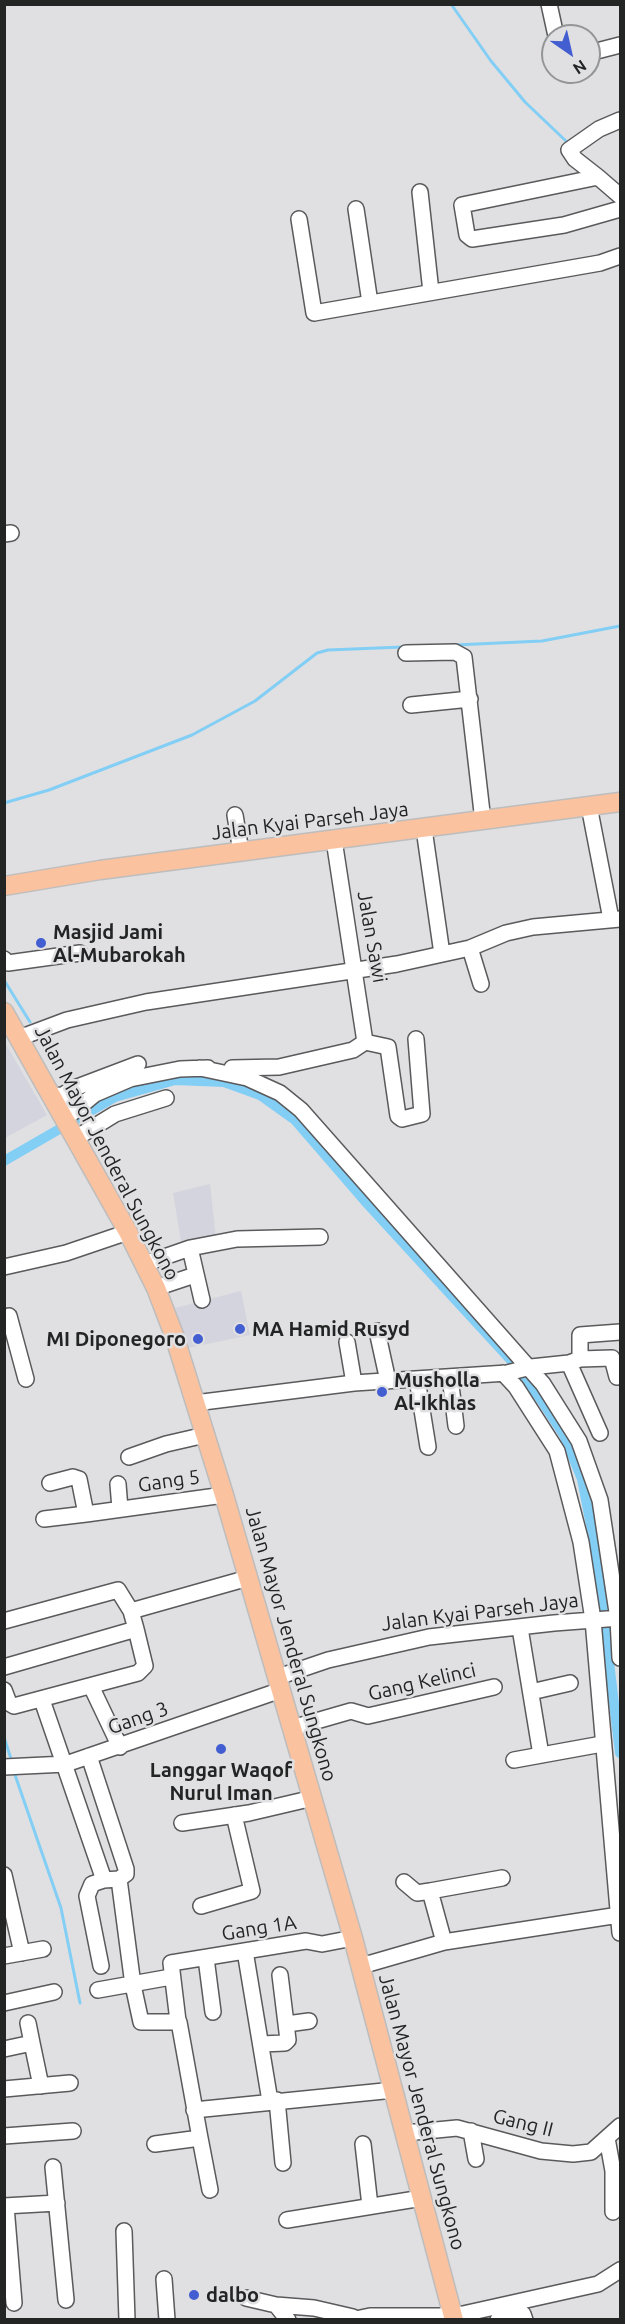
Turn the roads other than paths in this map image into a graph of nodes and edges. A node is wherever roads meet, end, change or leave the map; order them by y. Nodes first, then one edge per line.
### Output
1 (549, 4) edge
2 (553, 24) edge
3 (621, 45) edge
4 (601, 50) edge
5 (621, 120) edge
6 (598, 177) junction
7 (420, 192) dead end
8 (619, 192) edge
9 (356, 209) dead end
10 (621, 210) edge
11 (299, 219) dead end
12 (621, 256) edge
13 (431, 292) junction
14 (370, 303) junction
15 (406, 653) dead end
16 (470, 699) junction
17 (411, 705) dead end
18 (621, 802) edge
19 (589, 806) junction
20 (235, 815) dead end
21 (483, 821) junction
22 (424, 829) junction
23 (334, 840) junction
24 (241, 852) junction
25 (4, 886) edge
26 (616, 919) edge
27 (470, 948) junction
28 (80, 953) dead end
29 (442, 954) junction
30 (4, 959) edge
31 (356, 969) junction
32 (481, 984) dead end
33 (4, 1012) edge
34 (26, 1035) junction
35 (416, 1039) dead end
36 (365, 1042) junction
37 (138, 1064) dead end
38 (200, 1068) junction
39 (63, 1095) junction
40 (166, 1098) dead end
41 (73, 1111) junction
42 (75, 1137) junction
43 (128, 1232) junction
44 (320, 1237) dead end
45 (190, 1248) junction
46 (144, 1264) junction
47 (4, 1267) edge
48 (195, 1275) junction
49 (156, 1288) junction
50 (202, 1300) dead end
51 (6, 1313) edge
52 (377, 1331) dead end
53 (621, 1332) edge
54 (347, 1342) dead end
55 (574, 1361) junction
56 (528, 1368) junction
57 (505, 1373) junction
58 (450, 1377) junction
59 (617, 1377) dead end
60 (26, 1379) dead end
61 (417, 1379) junction
62 (388, 1381) junction
63 (354, 1383) junction
64 (195, 1403) junction
65 (456, 1426) dead end
66 (600, 1433) dead end
67 (205, 1436) junction
68 (428, 1447) dead end
69 (129, 1457) dead end
70 (50, 1483) dead end
71 (118, 1484) dead end
72 (224, 1495) junction
73 (120, 1509) junction
74 (86, 1514) junction
75 (44, 1519) dead end
76 (249, 1578) junction
77 (131, 1611) junction
78 (618, 1619) edge
79 (594, 1620) junction
80 (4, 1621) edge
81 (520, 1628) junction
82 (136, 1629) junction
83 (621, 1658) edge
84 (4, 1667) edge
85 (570, 1683) dead end
86 (279, 1684) junction
87 (91, 1686) junction
88 (494, 1687) dead end
89 (4, 1690) edge
90 (531, 1692) junction
91 (42, 1700) junction
92 (292, 1728) junction
93 (602, 1744) junction
94 (120, 1747) junction
95 (541, 1755) junction
96 (88, 1756) junction
97 (514, 1760) dead end
98 (66, 1764) junction
99 (4, 1767) edge
100 (313, 1798) junction
101 (234, 1815) junction
102 (182, 1823) dead end
103 (4, 1875) edge
104 (502, 1878) dead end
105 (111, 1880) junction
106 (404, 1882) dead end
107 (430, 1892) junction
108 (201, 1906) dead end
109 (619, 1915) junction
110 (621, 1933) edge
111 (353, 1938) junction
112 (444, 1942) junction
113 (43, 1948) dead end
114 (245, 1951) junction
115 (22, 1953) junction
116 (4, 1956) edge
117 (206, 1958) junction
118 (101, 1966) dead end
119 (361, 1966) junction
120 (171, 1970) junction
121 (280, 1975) dead end
122 (132, 1985) junction
123 (98, 1990) dead end
124 (54, 1992) dead end
125 (4, 2003) edge
126 (213, 2012) dead end
127 (178, 2021) junction
128 (309, 2021) dead end
129 (28, 2023) dead end
130 (287, 2024) junction
131 (32, 2043) junction
132 (261, 2044) junction
133 (4, 2049) edge
134 (70, 2083) dead end
135 (41, 2086) junction
136 (4, 2089) edge
137 (393, 2090) junction
138 (273, 2101) junction
139 (194, 2110) junction
140 (621, 2126) edge
141 (73, 2131) dead end
142 (471, 2131) junction
143 (405, 2133) junction
144 (4, 2136) edge
145 (200, 2138) junction
146 (607, 2138) junction
147 (155, 2144) dead end
148 (363, 2144) dead end
149 (476, 2159) dead end
150 (283, 2163) dead end
151 (53, 2167) dead end
152 (210, 2190) dead end
153 (422, 2198) junction
154 (57, 2203) junction
155 (5, 2206) edge
156 (370, 2206) junction
157 (614, 2212) dead end
158 (287, 2220) dead end
159 (124, 2231) dead end
160 (621, 2271) edge
161 (164, 2279) dead end
162 (246, 2298) dead end
163 (66, 2300) dead end
164 (14, 2303) dead end
165 (276, 2305) junction
166 (352, 2318) edge
167 (454, 2318) edge
168 (128, 2319) edge
169 (167, 2319) edge
170 (288, 2319) edge
171 (498, 2319) edge
172 (525, 2319) edge

1 - 2 street
3 - 4 street
5 - 6 street
6 - 8 street
6 - 10 street
7 - 13 street
9 - 14 street
11 - 14 street
12 - 13 street
13 - 14 street
15 - 16 street
16 - 17 street
16 - 21 street
18 - 19 main road, Jalan Kyai Parseh Jaya
19 - 21 main road, Jalan Kyai Parseh Jaya
19 - 26 street
20 - 24 street
21 - 22 main road, Jalan Kyai Parseh Jaya
22 - 23 main road, Jalan Kyai Parseh Jaya
22 - 29 street
23 - 24 main road, Jalan Kyai Parseh Jaya
23 - 31 street, Jalan Sawi
24 - 25 main road, Jalan Kyai Parseh Jaya
26 - 27 street
27 - 29 street
27 - 32 street
28 - 30 street
29 - 31 street
31 - 34 street
31 - 36 street, Jalan Sawi
33 - 34 main road, Jalan Mayor Jenderal Sungkono
34 - 39 main road, Jalan Mayor Jenderal Sungkono
35 - 36 street
36 - 38 street
37 - 39 street
38 - 41 street
38 - 56 street
39 - 41 main road, Jalan Mayor Jenderal Sungkono
40 - 42 street
41 - 42 main road, Jalan Mayor Jenderal Sungkono
42 - 43 main road, Jalan Mayor Jenderal Sungkono
43 - 46 main road, Jalan Mayor Jenderal Sungkono
43 - 47 street
44 - 45 street
45 - 46 street
45 - 48 street
46 - 49 main road, Jalan Mayor Jenderal Sungkono
48 - 49 street
48 - 50 street
49 - 64 main road, Jalan Mayor Jenderal Sungkono
51 - 60 street
52 - 62 street
53 - 55 street
54 - 63 street
55 - 56 street
55 - 59 street
55 - 66 street
56 - 57 street
56 - 78 street
57 - 58 street
57 - 79 street
58 - 61 street
58 - 65 street
61 - 62 street
61 - 68 street
62 - 63 street
63 - 64 street
64 - 67 main road, Jalan Mayor Jenderal Sungkono
67 - 69 street
67 - 72 main road, Jalan Mayor Jenderal Sungkono
70 - 74 street
71 - 73 street
72 - 73 street, Gang 5
72 - 76 main road, Jalan Mayor Jenderal Sungkono
73 - 74 street, Gang 5
74 - 75 street, Gang 5
76 - 77 street
76 - 86 main road, Jalan Mayor Jenderal Sungkono
77 - 80 street
77 - 82 street
78 - 79 street, Jalan Kyai Parseh Jaya
78 - 83 street
79 - 81 street, Jalan Kyai Parseh Jaya
79 - 93 street
81 - 86 street, Jalan Kyai Parseh Jaya
81 - 90 street
82 - 84 street
82 - 87 street
85 - 90 street
86 - 92 main road, Jalan Mayor Jenderal Sungkono
86 - 94 street, Gang 3
87 - 91 street
87 - 94 street
88 - 92 street, Gang Kelinci
89 - 91 street
90 - 95 street
91 - 98 street
92 - 100 main road, Jalan Mayor Jenderal Sungkono
93 - 95 street
93 - 109 street
94 - 96 street, Gang 3
95 - 97 street
96 - 98 street, Gang 3
96 - 105 street
98 - 99 street, Gang 3
98 - 105 street
100 - 101 street
100 - 111 main road, Jalan Mayor Jenderal Sungkono
101 - 102 street
101 - 108 street
103 - 115 street
104 - 107 street
105 - 118 street
105 - 122 street
106 - 107 street
107 - 112 street
109 - 110 street
109 - 112 street
111 - 114 street, Gang 1A
111 - 119 main road, Jalan Mayor Jenderal Sungkono
112 - 119 street
113 - 115 street
114 - 117 street, Gang 1A
114 - 132 street
115 - 116 street
117 - 120 street, Gang 1A
117 - 126 street
119 - 137 main road, Jalan Mayor Jenderal Sungkono
120 - 122 street, Gang 1A
120 - 127 street
121 - 130 street
122 - 123 street, Gang 1A
122 - 127 street
124 - 125 street
127 - 139 street
128 - 130 street
129 - 131 street
130 - 132 street
131 - 133 street
131 - 135 street
132 - 138 street
134 - 135 street
135 - 136 street
137 - 138 street
137 - 143 main road, Jalan Mayor Jenderal Sungkono
138 - 139 street
138 - 150 street
139 - 145 street
140 - 146 street, Gang II
141 - 144 street
142 - 143 street, Gang II
142 - 146 street, Gang II
142 - 149 street
143 - 153 main road, Jalan Mayor Jenderal Sungkono
145 - 147 street
145 - 152 street
146 - 157 street
148 - 156 street
151 - 154 street
153 - 156 street
153 - 167 main road, Jalan Mayor Jenderal Sungkono
154 - 155 street
154 - 163 street
155 - 164 street
156 - 158 street
159 - 168 street
160 - 167 street
161 - 169 street
162 - 165 street
165 - 166 street
165 - 170 street
166 - 167 street
171 - 172 street

